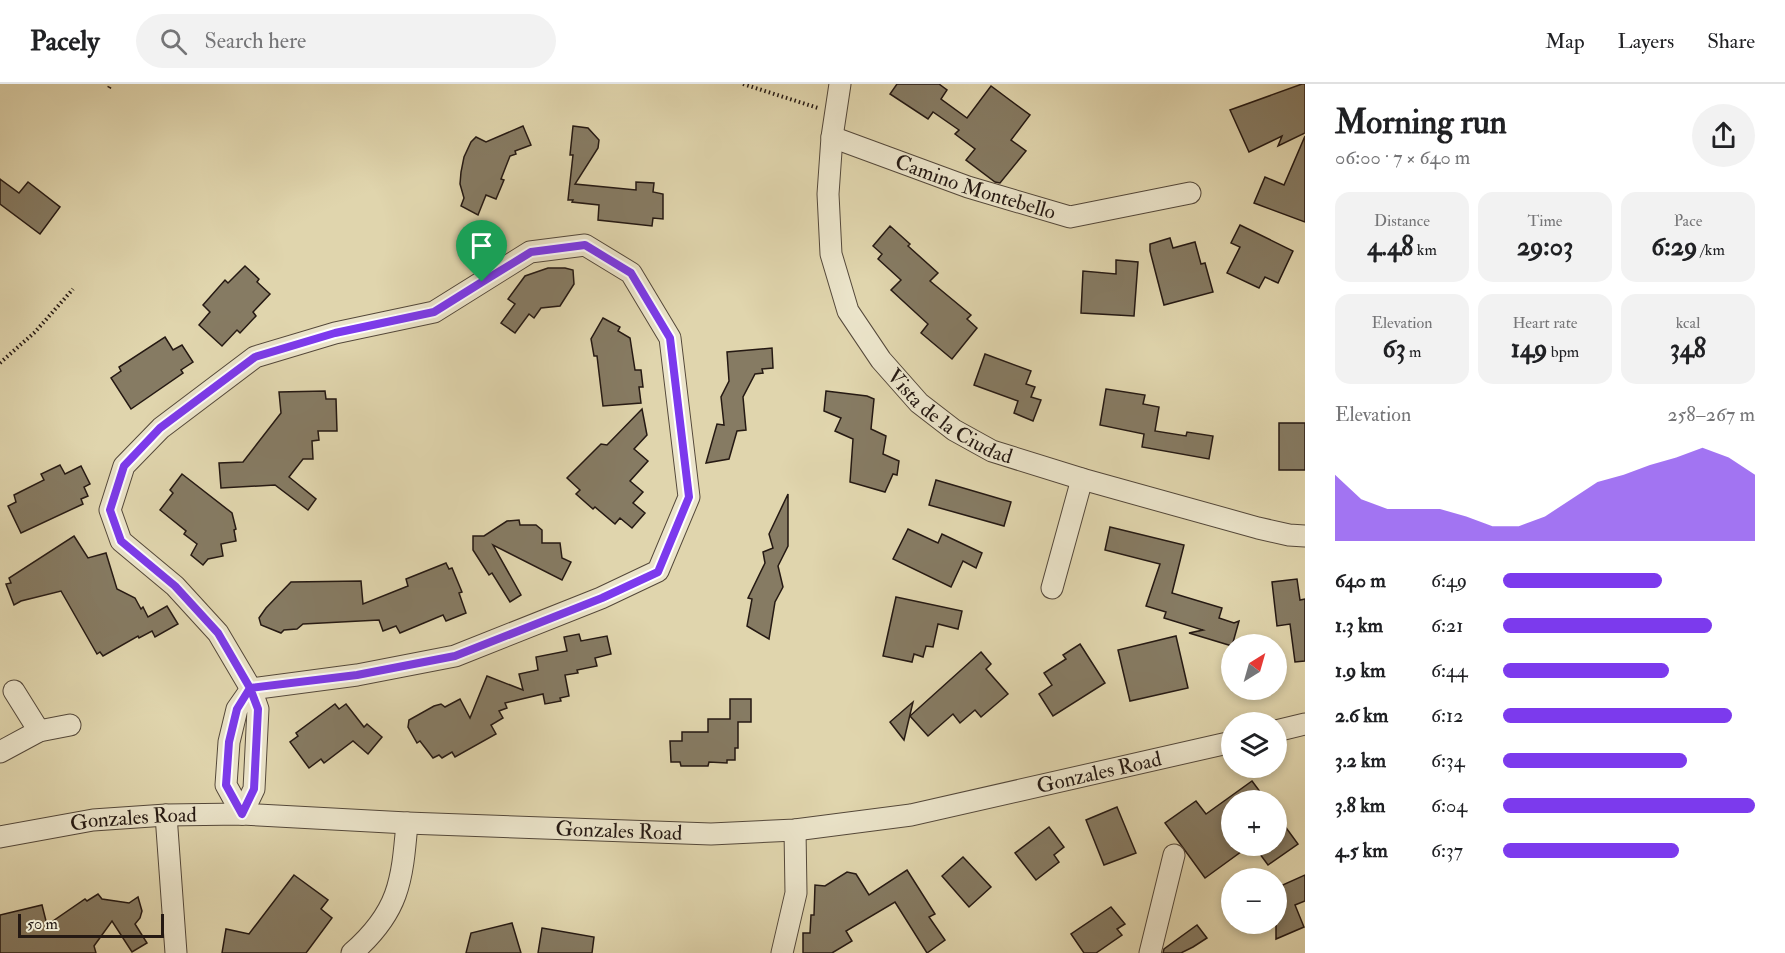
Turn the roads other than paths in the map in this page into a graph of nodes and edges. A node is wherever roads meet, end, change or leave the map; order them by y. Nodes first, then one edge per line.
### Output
1 (840, 84) edge
2 (832, 137) junction
3 (1191, 193) dead end
4 (1082, 479) junction
5 (1305, 536) edge
6 (1052, 588) dead end
7 (250, 688) junction
8 (14, 691) dead end
9 (1305, 724) edge
10 (70, 725) dead end
11 (1287, 728) edge
12 (39, 730) junction
13 (1221, 745) edge
14 (0, 752) edge
15 (166, 814) junction
16 (242, 814) junction
17 (407, 823) junction
18 (795, 830) junction
19 (0, 837) edge
20 (1174, 855) dead end
21 (176, 953) edge
22 (352, 953) edge
23 (783, 953) edge
24 (1150, 953) edge

1 - 2 street, Vista de la Ciudad
2 - 3 street, Camino Montebello
2 - 4 street, Vista de la Ciudad
4 - 5 street, Vista de la Ciudad
4 - 6 street
7 - 7 street
7 - 16 street
8 - 12 street
9 - 11 street
10 - 12 street
12 - 14 street
13 - 18 street, Gonzales Road
15 - 16 street, Gonzales Road
15 - 19 street, Gonzales Road
15 - 21 street
16 - 17 street, Gonzales Road
17 - 18 street, Gonzales Road
17 - 22 street
18 - 23 street
20 - 24 street

